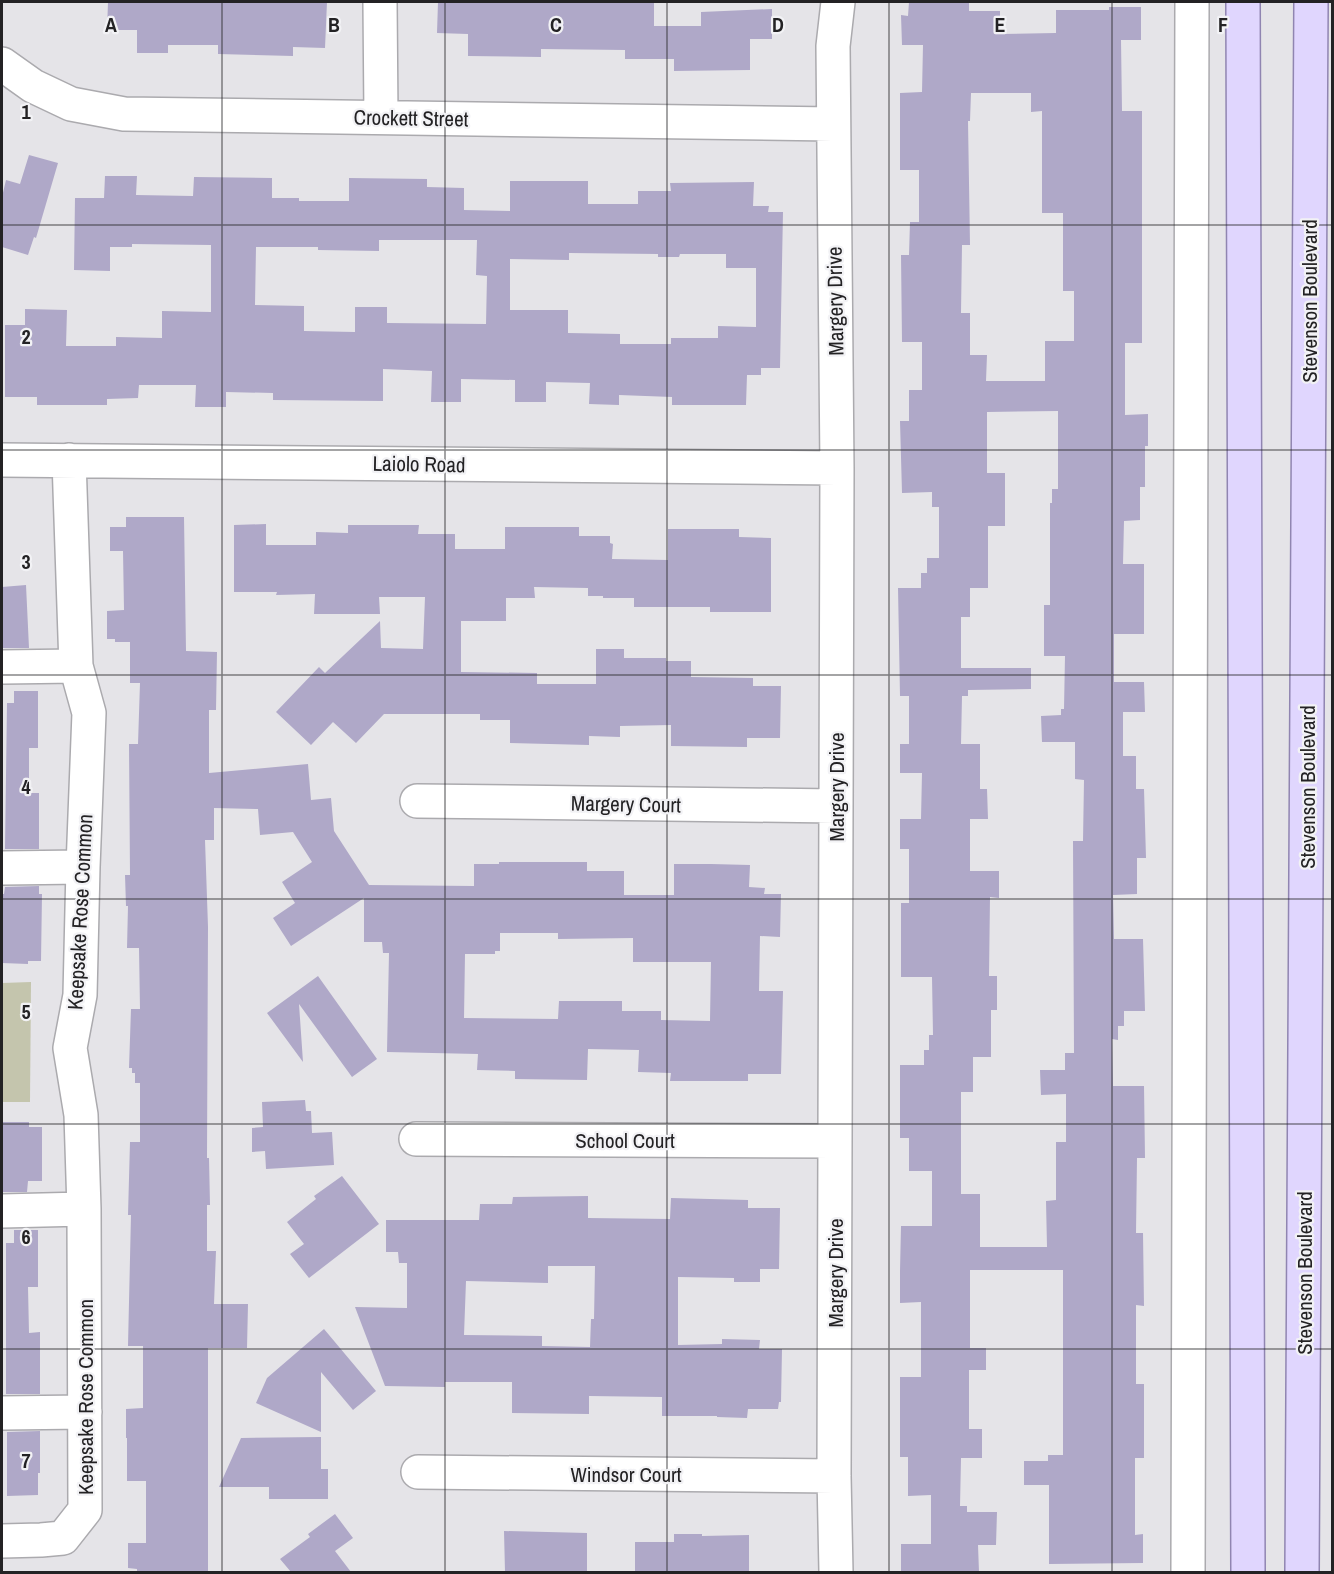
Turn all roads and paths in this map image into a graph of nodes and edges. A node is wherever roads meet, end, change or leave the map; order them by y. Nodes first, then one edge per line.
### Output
1 (380, 2) edge
2 (838, 2) edge
3 (1192, 2) edge
4 (1243, 2) edge
5 (1311, 2) edge
6 (2, 64) edge
7 (381, 117) junction
8 (833, 124) junction
9 (2, 460) edge
10 (69, 460) junction
11 (837, 468) junction
12 (76, 666) junction
13 (2, 667) edge
14 (417, 801) dead end
15 (836, 806) junction
16 (83, 867) junction
17 (2, 868) edge
18 (416, 1139) dead end
19 (835, 1141) junction
20 (84, 1209) junction
21 (2, 1211) edge
22 (85, 1412) junction
23 (2, 1413) edge
24 (418, 1472) dead end
25 (834, 1476) junction
26 (2, 1541) edge
27 (836, 1572) edge
28 (1188, 1572) edge
29 (1248, 1572) edge
30 (1302, 1572) edge

1 - 7 street
2 - 8 street, Margery Drive
3 - 28 street
4 - 29 main road
5 - 30 main road, Stevenson Boulevard
6 - 7 street, Crockett Street
7 - 8 street, Crockett Street
8 - 11 street, Margery Drive
9 - 10 street, Laiolo Road
10 - 11 street, Laiolo Road
10 - 12 street, Keepsake Rose Common
11 - 15 street, Margery Drive
12 - 13 street
12 - 16 street, Keepsake Rose Common
14 - 15 street, Margery Court
15 - 19 street, Margery Drive
16 - 17 street
16 - 20 street, Keepsake Rose Common
18 - 19 street, School Court
19 - 25 street, Margery Drive
20 - 21 street
20 - 22 street, Keepsake Rose Common
22 - 23 street
22 - 26 street, Keepsake Rose Common
24 - 25 street, Windsor Court
25 - 27 street, Margery Drive

